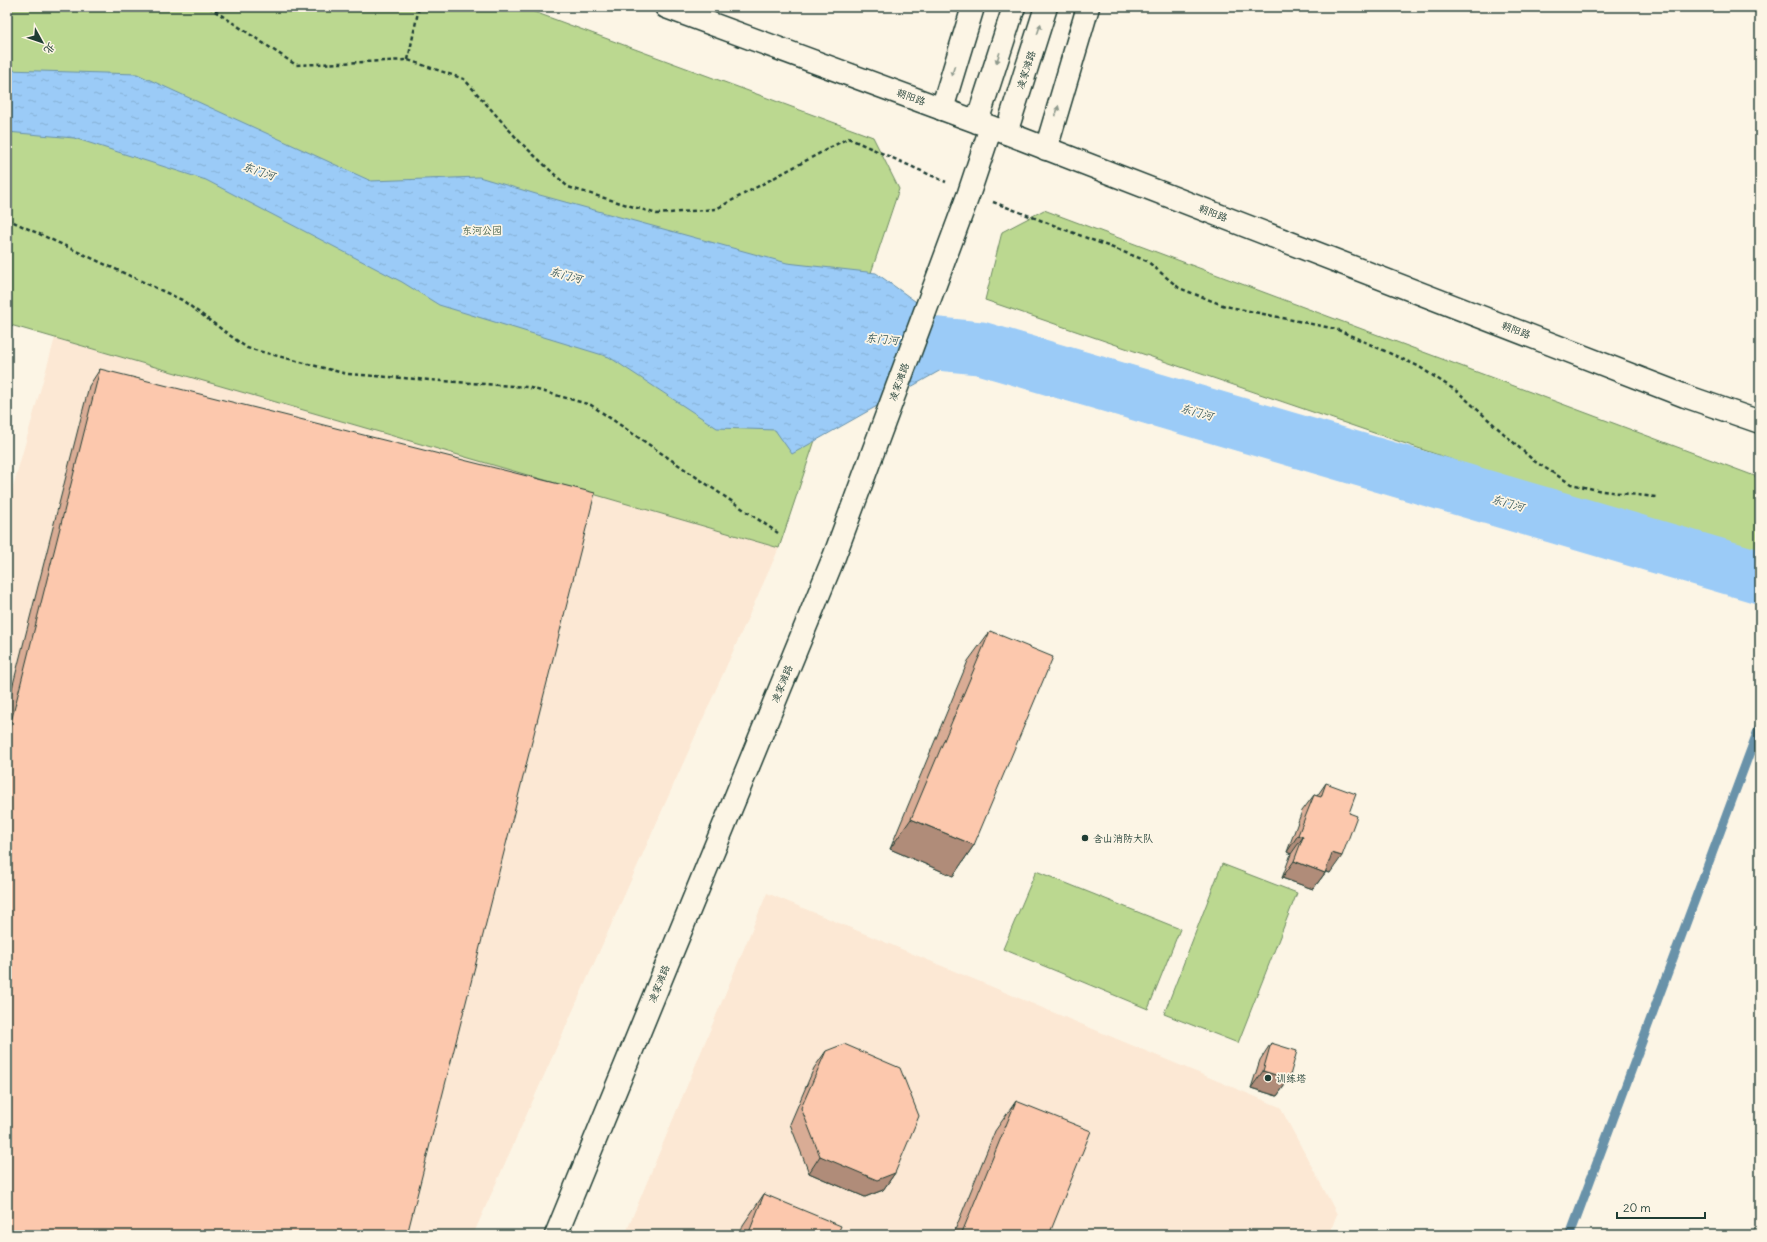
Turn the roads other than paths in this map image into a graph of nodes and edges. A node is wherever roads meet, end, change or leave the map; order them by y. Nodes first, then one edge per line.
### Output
1 (666, 7) edge
2 (973, 7) edge
3 (1014, 7) edge
4 (1046, 7) edge
5 (1088, 7) edge
6 (942, 109) junction
7 (991, 128) junction
8 (1046, 149) junction
9 (1760, 422) edge
10 (556, 1235) edge

1 - 6 main road, 朝阳路
2 -> 6 main road
3 -> 7 main road, 凌家滩路
7 -> 4 main road, 凌家滩路
8 -> 5 main road
6 - 7 main road, 朝阳路
7 - 8 main road, 朝阳路
7 - 10 main road, 凌家滩路
8 - 9 main road, 朝阳路

